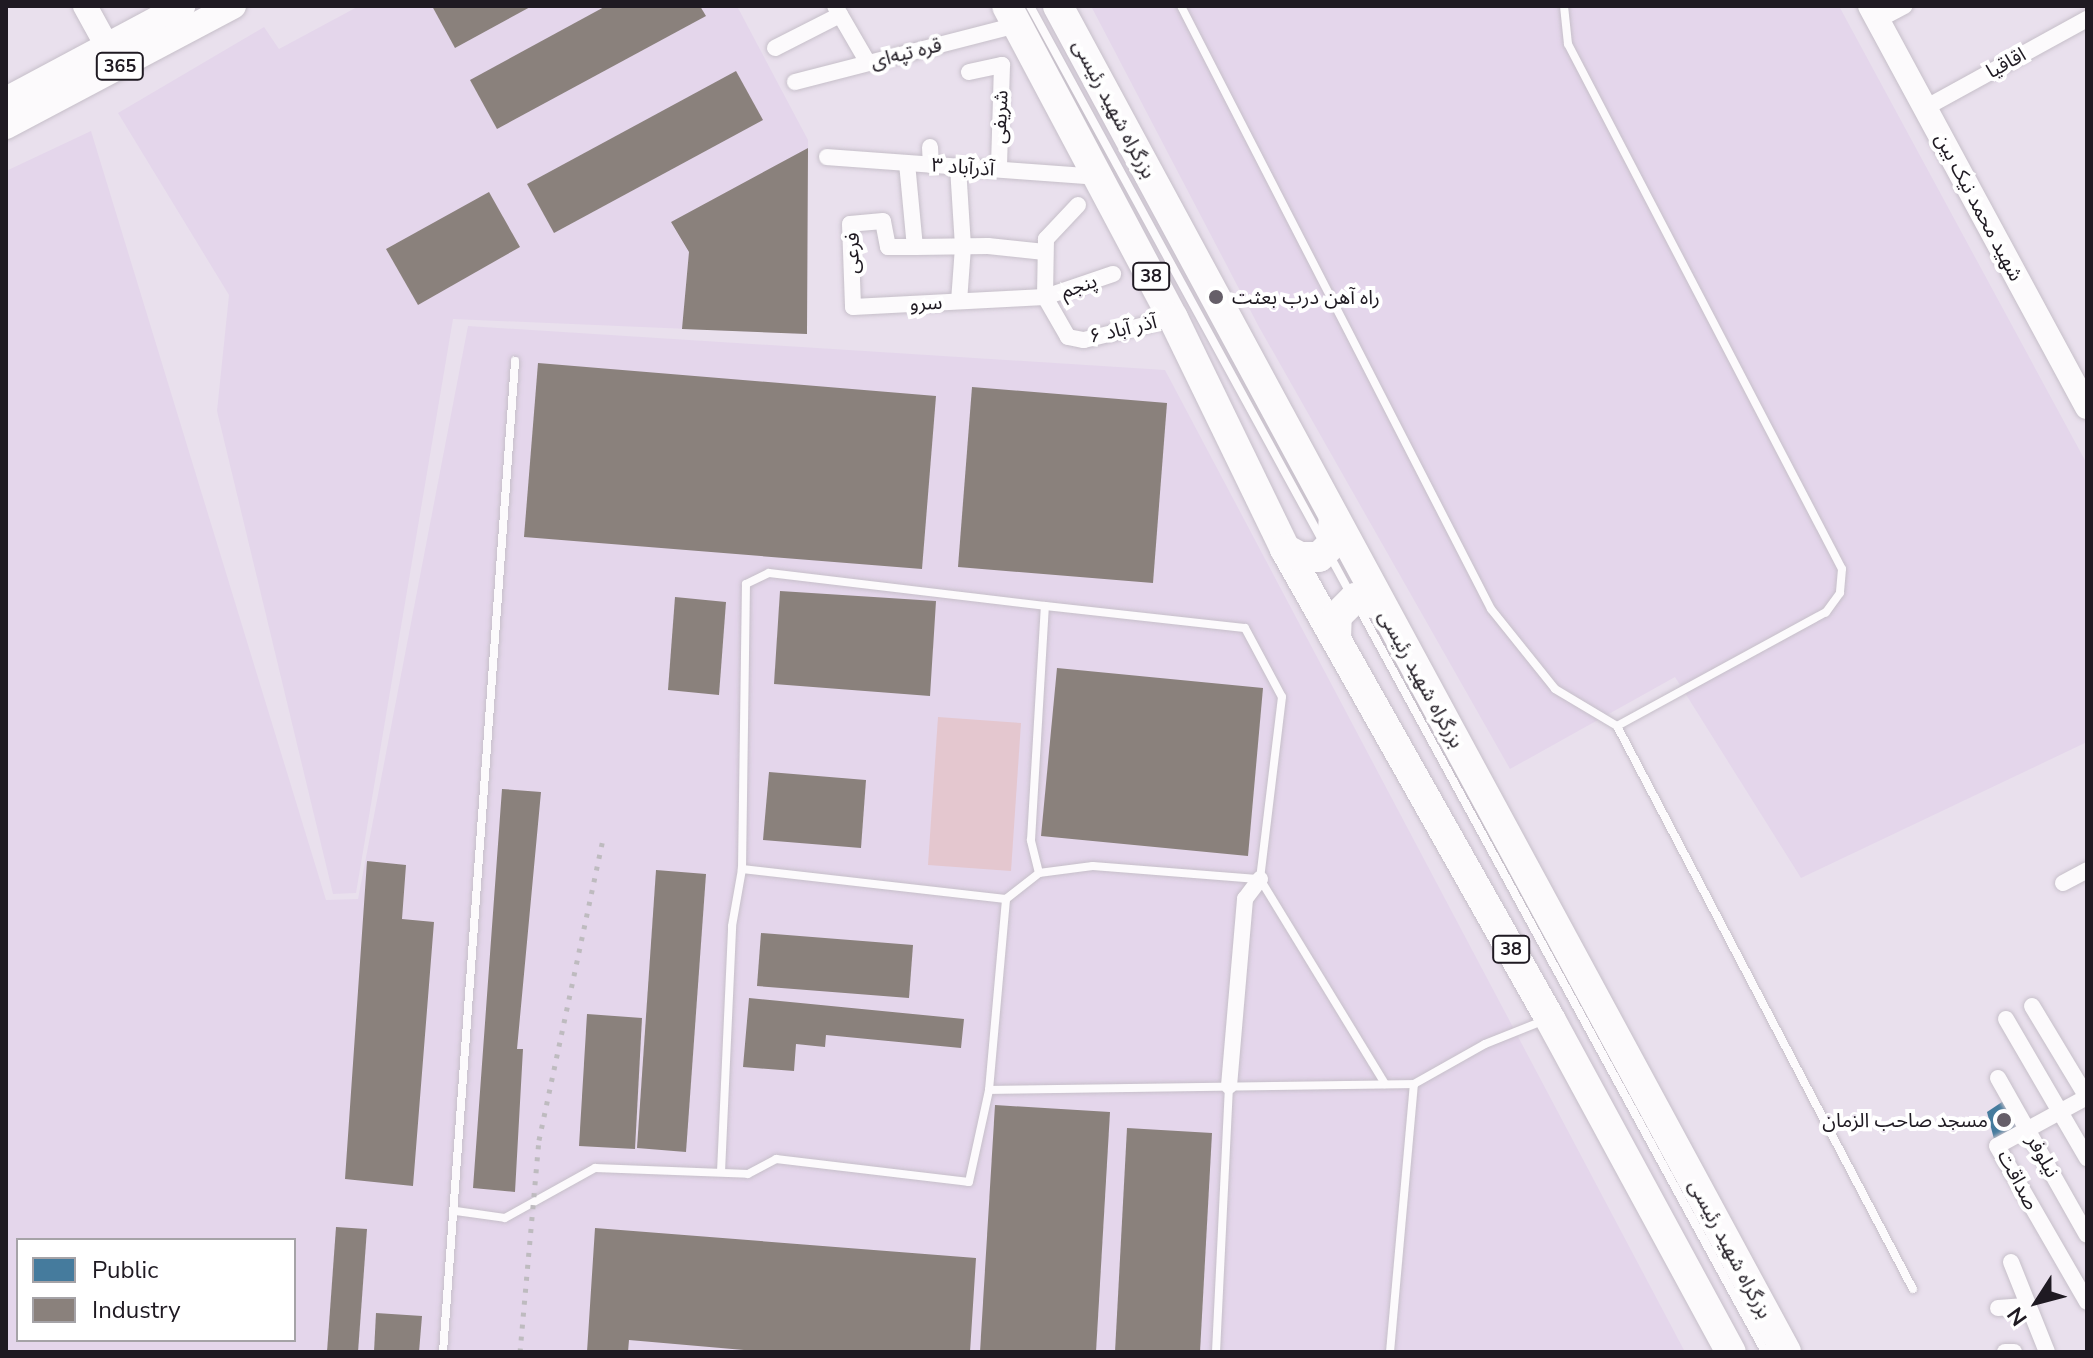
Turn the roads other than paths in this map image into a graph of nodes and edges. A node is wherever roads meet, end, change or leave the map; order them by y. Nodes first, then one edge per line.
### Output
1 (85, 6) edge
2 (182, 6) edge
3 (233, 6) edge
4 (1058, 6) edge
5 (1181, 6) edge
6 (1564, 6) edge
7 (1904, 6) edge
8 (838, 10) edge
9 (1018, 12) edge
10 (1874, 13) edge
11 (2087, 19) edge
12 (107, 46) junction
13 (775, 48) dead end
14 (868, 63) junction
15 (969, 72) dead end
16 (795, 82) dead end
17 (6, 100) edge
18 (1925, 108) junction
19 (6, 126) edge
20 (930, 147) dead end
21 (827, 157) dead end
22 (907, 163) junction
23 (931, 165) junction
24 (958, 167) junction
25 (999, 169) junction
26 (1098, 177) junction
27 (1078, 205) dead end
28 (915, 247) junction
29 (963, 247) junction
30 (1045, 252) junction
31 (1113, 274) dead end
32 (1045, 297) junction
33 (959, 301) junction
34 (853, 307) joint
35 (1173, 318) junction
36 (515, 361) dead end
37 (2087, 407) edge
38 (1334, 518) junction
39 (1285, 549) junction
40 (1380, 605) junction
41 (1045, 606) junction
42 (1336, 639) junction
43 (1617, 726) junction
44 (742, 869) junction
45 (2087, 870) edge
46 (1039, 873) junction
47 (1260, 879) junction
48 (2063, 883) dead end
49 (1006, 899) junction
50 (2032, 1006) dead end
51 (1550, 1019) junction
52 (2006, 1019) dead end
53 (1998, 1078) dead end
54 (1385, 1084) junction
55 (1414, 1084) junction
56 (1229, 1086) junction
57 (989, 1090) junction
58 (2087, 1097) edge
59 (2060, 1112) junction
60 (2028, 1129) junction
61 (2087, 1158) edge
62 (721, 1172) junction
63 (456, 1211) junction
64 (2087, 1235) edge
65 (2011, 1262) dead end
66 (1913, 1289) dead end
67 (2087, 1302) edge
68 (2029, 1306) junction
69 (1998, 1308) dead end
70 (443, 1352) edge
71 (1216, 1352) edge
72 (1390, 1352) edge
73 (1731, 1352) edge
74 (1765, 1352) edge
75 (1786, 1352) edge
76 (2005, 1352) edge
77 (2014, 1352) edge
78 (2047, 1352) edge

1 - 12 street
2 - 12 main road, 365
3 - 19 main road, 365
4 - 38 highway, بزرگراه شهید رئیسی / 38
5 - 43 lane
6 - 43 lane
7 - 10 street
8 - 13 street
8 - 14 street
9 - 14 street, قره تپه‌ای
9 - 26 highway, 38
9 - 74 lane
10 - 18 street, شهید محمد نیک بین
11 - 18 street, اقاقیا
12 - 17 main road, 365
14 - 16 street, قره تپه‌ای
15 - 25 street, شریفی
18 - 37 street, شهید محمد نیک بین
20 - 23 street
21 - 22 street, ۳ آذرآباد
22 - 23 street, ۳ آذرآباد
22 - 28 street
23 - 24 street, ۳ آذرآباد
24 - 25 street, ۳ آذرآباد
24 - 29 street
25 - 26 street, ۳ آذرآباد
26 - 35 highway, 38
27 - 30 street
28 - 29 street
28 - 34 street, فرعی
29 - 30 street
29 - 33 street
30 - 32 street
31 - 32 street, پنجم
32 - 33 street, سرو
32 - 35 street, آذر آباد ۶
33 - 34 street, سرو
35 - 39 highway, 38
36 - 63 lane
38 - 39 highway
38 - 40 highway, بزرگراه شهید رئیسی / 38
39 - 42 highway, 38
40 - 42 highway
40 - 75 highway, بزرگراه شهید رئیسی / 38
41 - 44 lane
41 - 46 lane
41 - 47 lane
42 - 51 highway, 38
43 - 66 lane
44 - 49 lane
44 - 62 lane
45 - 48 street
46 - 47 lane
46 - 49 lane
47 - 54 lane
47 - 56 street
49 - 57 lane
50 - 58 street
51 - 55 lane
51 - 73 highway, 38
52 - 59 street
53 - 60 street, نیلوفر
54 - 55 lane
54 - 56 lane
55 - 72 lane
56 - 57 lane
56 - 71 lane
57 - 62 lane
58 - 59 street, صداقت
59 - 60 street, صداقت
59 - 61 street
60 - 64 street, نیلوفر
60 - 67 street, صداقت
62 - 63 lane
63 - 70 lane
65 - 68 street
68 - 69 street
68 - 78 street
76 - 77 street

